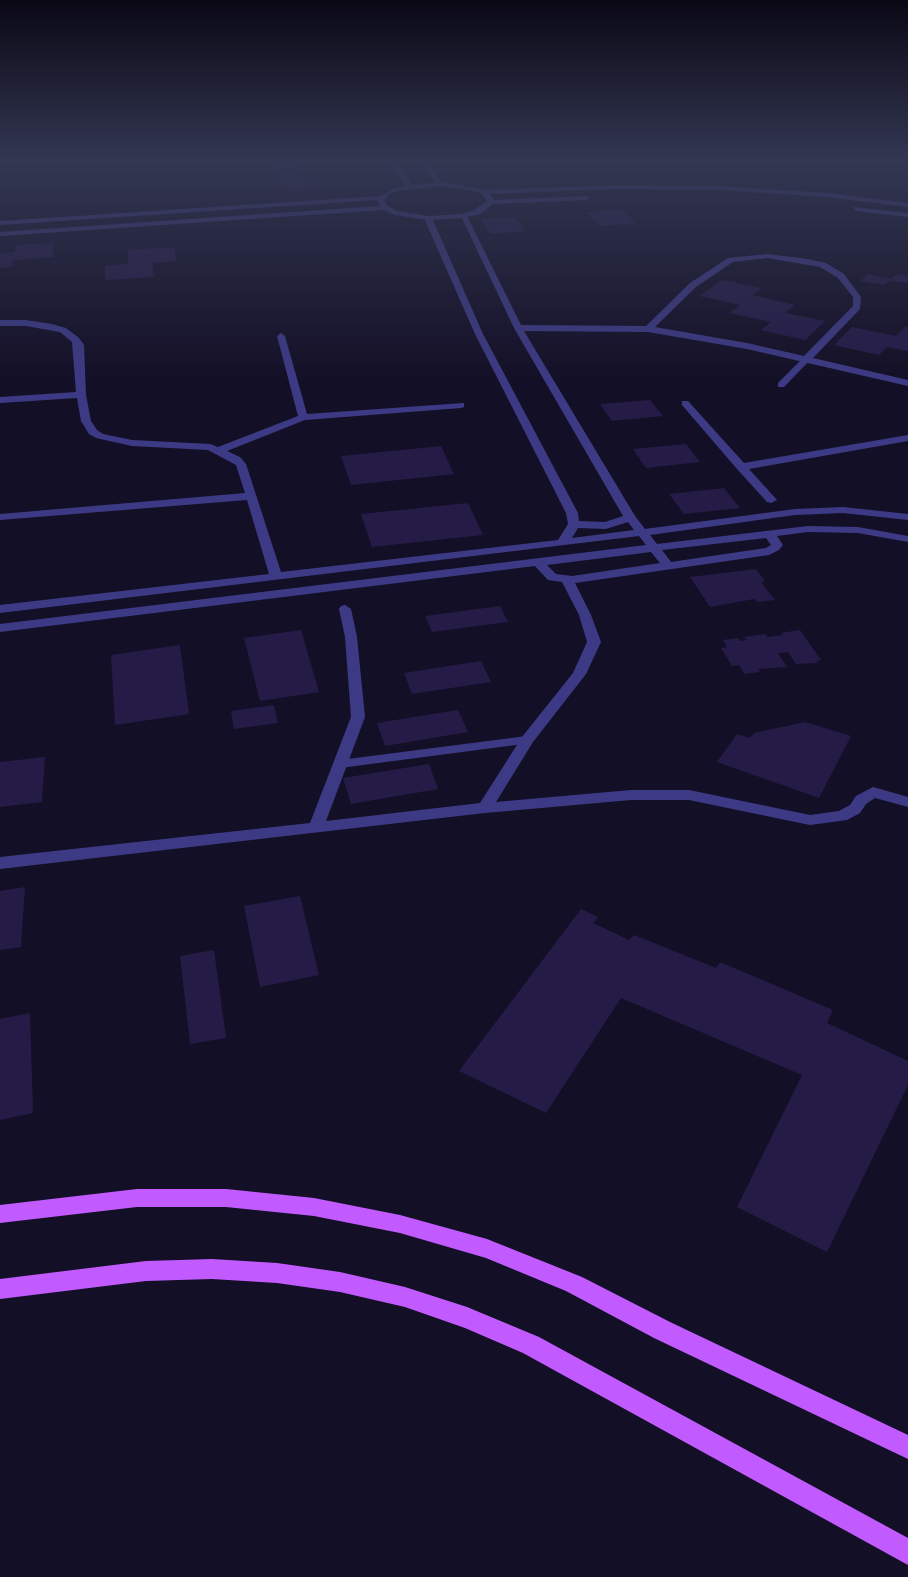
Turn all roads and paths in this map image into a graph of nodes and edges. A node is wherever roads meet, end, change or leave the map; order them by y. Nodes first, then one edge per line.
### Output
1 (435, 235) edge
2 (472, 235) edge
3 (0, 323) edge
4 (518, 328) junction
5 (648, 329) junction
6 (281, 336) dead end
7 (806, 360) junction
8 (908, 383) edge
9 (781, 386) dead end
10 (81, 394) junction
11 (0, 400) edge
12 (685, 403) dead end
13 (461, 405) dead end
14 (303, 417) junction
15 (908, 438) edge
16 (220, 450) junction
17 (741, 467) junction
18 (251, 496) junction
19 (771, 500) dead end
20 (0, 517) edge
21 (908, 517) edge
22 (630, 518) junction
23 (574, 524) junction
24 (642, 532) junction
25 (769, 533) junction
26 (908, 539) edge
27 (562, 543) junction
28 (653, 548) junction
29 (540, 563) junction
30 (668, 566) junction
31 (318, 572) junction
32 (276, 577) junction
33 (567, 580) junction
34 (324, 588) junction
35 (0, 609) edge
36 (345, 609) dead end
37 (0, 628) edge
38 (527, 740) junction
39 (340, 764) junction
40 (908, 802) edge
41 (485, 808) junction
42 (316, 826) junction
43 (0, 863) edge
44 (0, 1214) edge
45 (0, 1289) edge
46 (908, 1447) edge
47 (908, 1552) edge

1 - 23 street
2 - 4 street
3 - 10 street
4 - 5 street
4 - 22 street
5 - 7 street
5 - 7 street
6 - 14 street
7 - 8 street
7 - 9 lane
10 - 11 street
10 - 16 street
12 - 17 street
13 - 14 street
14 - 16 street
15 - 17 street
16 - 18 street
17 - 19 street
18 - 20 street
18 - 32 street
21 - 24 street
22 - 23 street
22 - 24 street
23 - 27 street
24 - 27 street
24 - 28 street
25 - 26 street
25 - 28 street
25 - 30 street
27 - 31 street
28 - 29 street
28 - 30 street
29 - 33 street
29 - 34 street
30 - 33 street
31 - 32 street
31 - 34 street
32 - 35 street
33 - 38 street
34 - 37 street
36 - 39 street
38 - 39 lane
38 - 41 street
39 - 42 street
40 - 41 street
41 - 42 street
42 - 43 street
44 - 46 main road
45 - 47 main road

